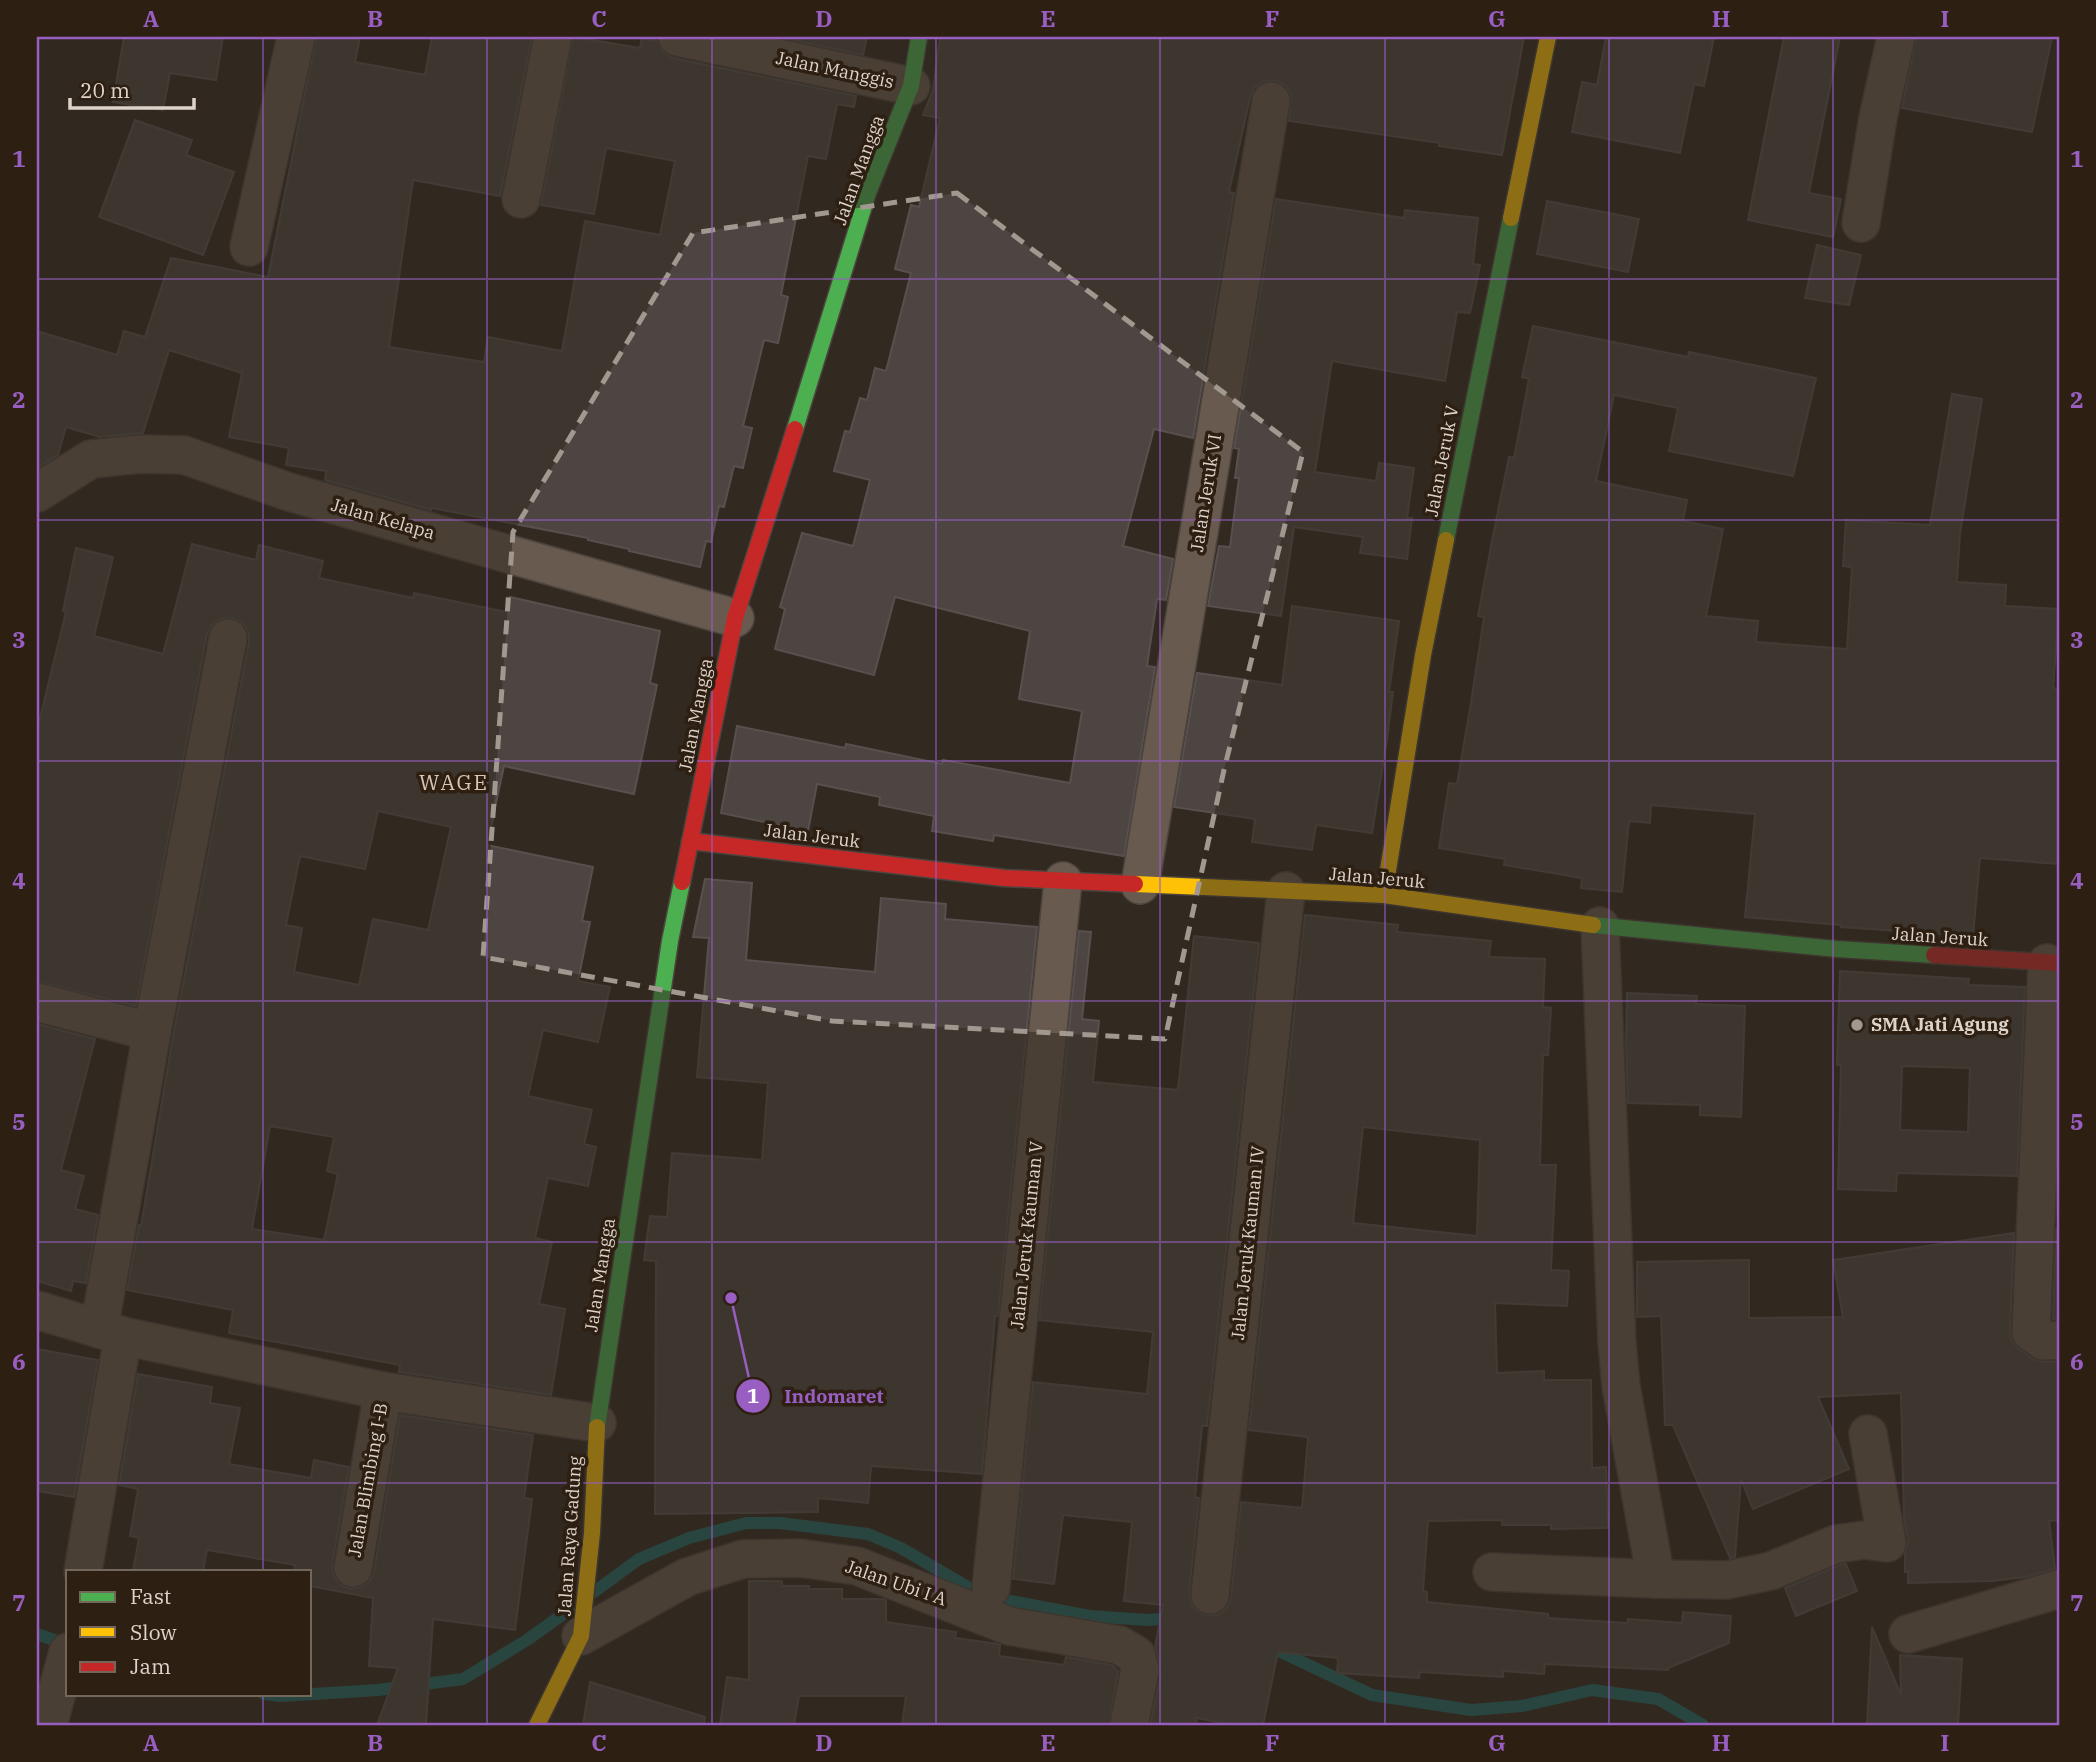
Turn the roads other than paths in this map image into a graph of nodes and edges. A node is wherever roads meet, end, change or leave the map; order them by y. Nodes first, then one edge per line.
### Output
1 (296, 37) edge
2 (553, 37) edge
3 (677, 37) edge
4 (919, 37) edge
5 (1548, 37) edge
6 (1896, 37) edge
7 (911, 86) junction
8 (1271, 101) dead end
9 (521, 199) dead end
10 (1861, 223) dead end
11 (249, 247) dead end
12 (37, 493) edge
13 (735, 618) junction
14 (228, 638) dead end
15 (690, 841) junction
16 (1063, 881) junction
17 (1140, 885) junction
18 (1286, 891) junction
19 (1384, 895) junction
20 (1600, 926) junction
21 (2053, 963) edge
22 (37, 1002) edge
23 (152, 1032) junction
24 (37, 1310) edge
25 (111, 1333) junction
26 (2059, 1340) edge
27 (383, 1391) junction
28 (597, 1423) junction
29 (1868, 1434) dead end
30 (353, 1569) dead end
31 (83, 1570) edge
32 (1492, 1572) dead end
33 (1656, 1579) junction
34 (991, 1588) dead end
35 (2059, 1589) edge
36 (1210, 1595) dead end
37 (584, 1618) junction
38 (1908, 1634) dead end
39 (66, 1659) edge
40 (48, 1725) edge
41 (537, 1725) edge
42 (1129, 1725) edge

1 - 11 street
2 - 9 street
3 - 7 street, Jalan Manggis
4 - 7 street, Jalan Mangga
5 - 19 street, Jalan Jeruk V
6 - 10 street
7 - 13 street, Jalan Mangga
8 - 17 street, Jalan Jeruk VI
12 - 13 street, Jalan Kelapa
13 - 15 street, Jalan Mangga
14 - 23 street
15 - 16 street, Jalan Jeruk
15 - 28 street, Jalan Mangga
16 - 17 street, Jalan Jeruk
16 - 34 street, Jalan Jeruk Kauman V
17 - 18 street, Jalan Jeruk
18 - 19 street, Jalan Jeruk
18 - 36 street, Jalan Jeruk Kauman IV
19 - 20 street, Jalan Jeruk
20 - 21 street, Jalan Jeruk
20 - 33 street
21 - 26 street
22 - 23 street
23 - 25 street
24 - 25 street
25 - 27 street
25 - 31 street
27 - 28 street
27 - 30 street, Jalan Blimbing I-B
28 - 37 street, Jalan Raya Gadung
29 - 33 street
32 - 33 street
35 - 38 street
37 - 41 street, Jalan Raya Gadung
37 - 42 street, Jalan Ubi I A
39 - 40 street

